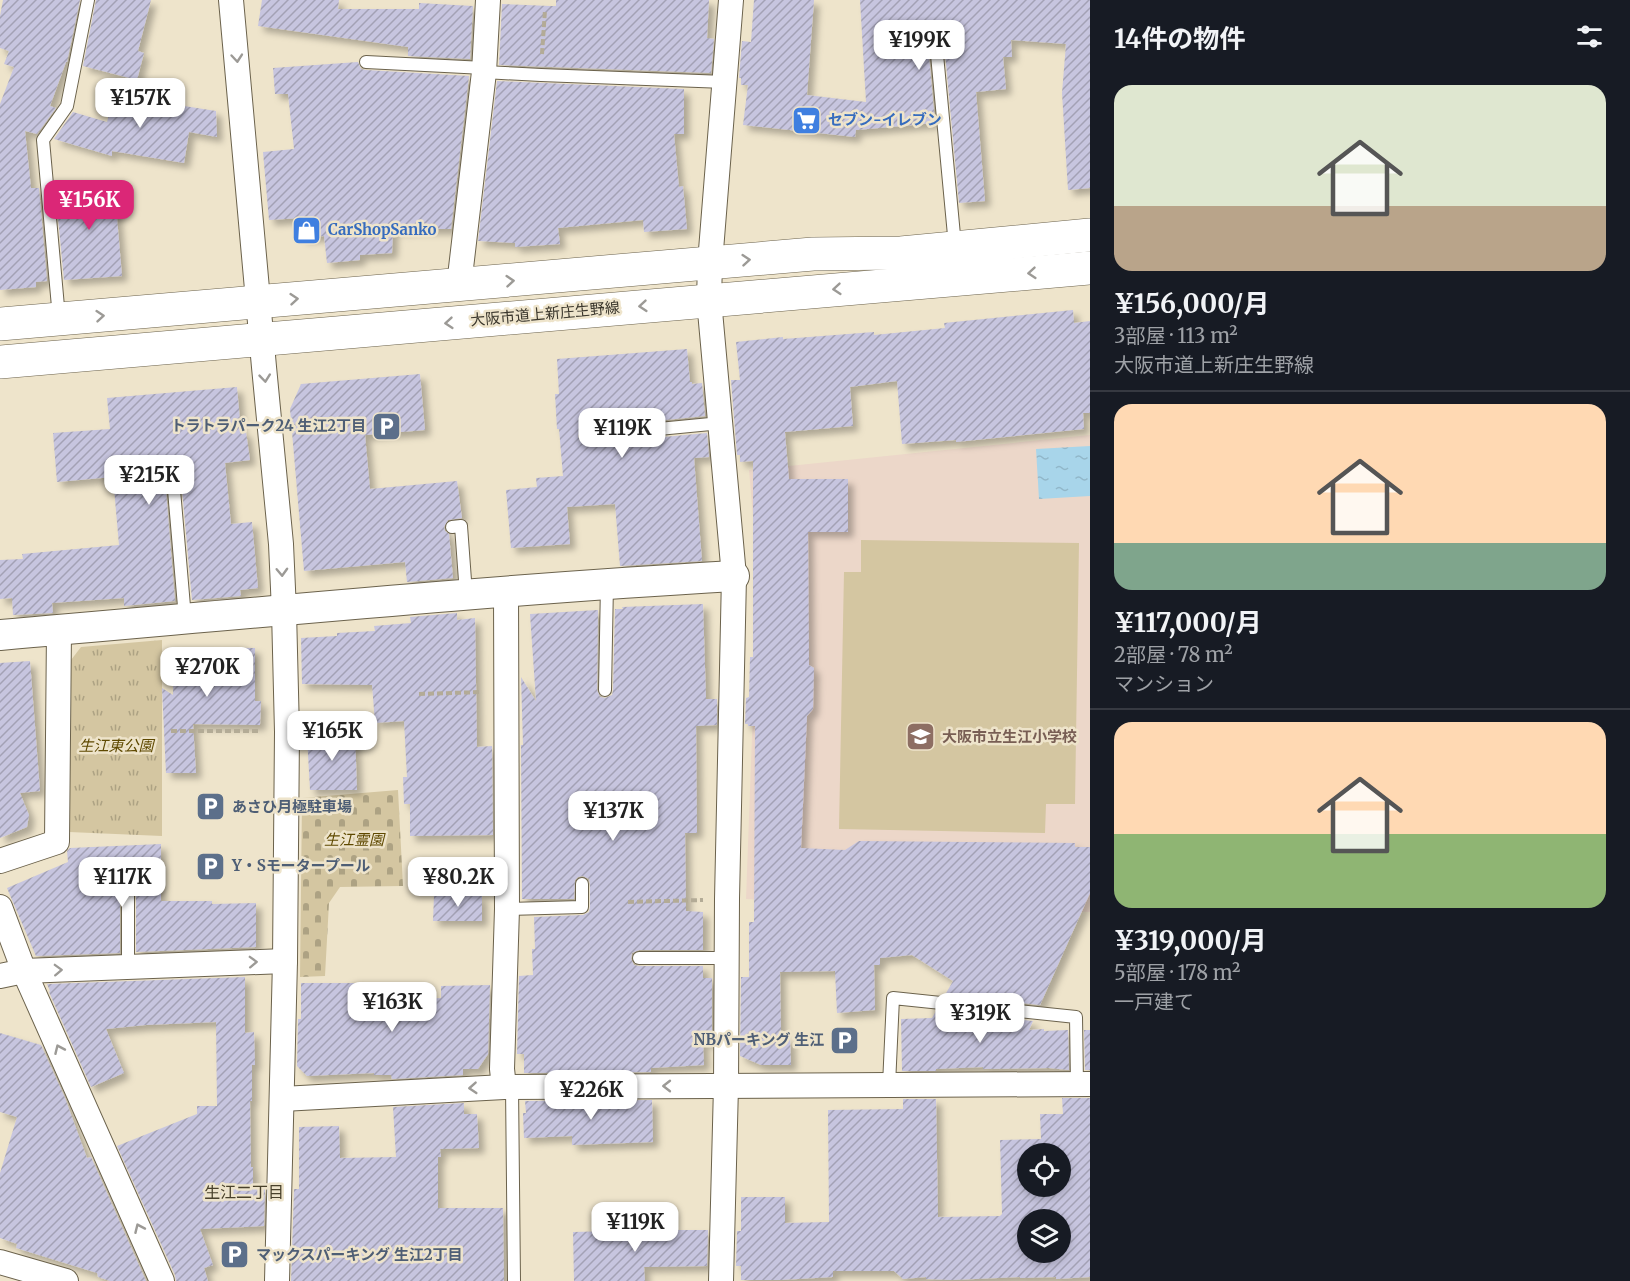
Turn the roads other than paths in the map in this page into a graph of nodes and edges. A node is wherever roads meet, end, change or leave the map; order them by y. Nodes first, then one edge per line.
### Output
1 (88, 0) edge
2 (231, 0) edge
3 (488, 0) edge
4 (730, 0) edge
5 (936, 44) dead end
6 (366, 62) dead end
7 (484, 70) junction
8 (724, 82) junction
9 (1090, 235) edge
10 (955, 248) junction
11 (710, 263) junction
12 (1090, 268) edge
13 (459, 285) junction
14 (710, 300) junction
15 (259, 302) junction
16 (60, 319) junction
17 (0, 324) edge
18 (261, 339) junction
19 (0, 362) edge
20 (721, 423) junction
21 (586, 436) dead end
22 (174, 490) dead end
23 (452, 527) dead end
24 (734, 576) junction
25 (607, 584) junction
26 (506, 592) junction
27 (466, 595) junction
28 (284, 611) junction
29 (185, 619) junction
30 (59, 630) junction
31 (0, 635) edge
32 (605, 690) dead end
33 (0, 861) edge
34 (128, 874) dead end
35 (582, 884) dead end
36 (0, 907) edge
37 (507, 909) junction
38 (639, 958) dead end
39 (726, 958) junction
40 (285, 961) junction
41 (128, 967) junction
42 (24, 971) junction
43 (0, 976) edge
44 (1084, 1084) edge
45 (889, 1085) junction
46 (726, 1086) junction
47 (508, 1087) junction
48 (282, 1099) junction
49 (0, 1262) edge
50 (58, 1280) edge
51 (162, 1281) edge
52 (277, 1281) edge
53 (514, 1281) edge
54 (721, 1281) edge

1 - 16 lane
2 -> 15 street
3 - 7 street
4 - 8 street
5 - 10 lane
6 - 7 lane
7 - 8 lane
7 - 13 street
8 - 11 street
9 - 10 main road
11 -> 10 main road
13 -> 11 main road
11 - 14 street
12 -> 14 main road, 大阪市道上新庄生野線
15 -> 13 main road
14 -> 18 main road, 大阪市道上新庄生野線
14 - 20 street
16 -> 15 main road
15 - 18 street
16 - 17 main road
18 - 19 main road, 大阪市道上新庄生野線
18 -> 28 street
20 - 21 lane
20 - 24 street
22 - 29 lane
23 - 27 lane
24 - 25 street
24 - 39 street
25 - 26 street
25 - 32 lane
26 - 27 street
26 - 37 street
27 - 28 street
28 - 29 street
28 - 40 street
29 - 30 street
30 - 31 street
30 - 33 street
34 - 41 lane
35 - 37 lane
36 - 42 street
37 - 47 street
38 - 39 lane
39 - 46 street
41 -> 40 street
40 - 48 street
42 -> 41 street
42 - 43 street
51 -> 42 street
44 - 45 street
44 - 45 lane
45 - 46 street
46 -> 47 street
46 - 54 street
47 -> 48 street
47 - 53 lane
48 - 52 street
49 - 50 street

